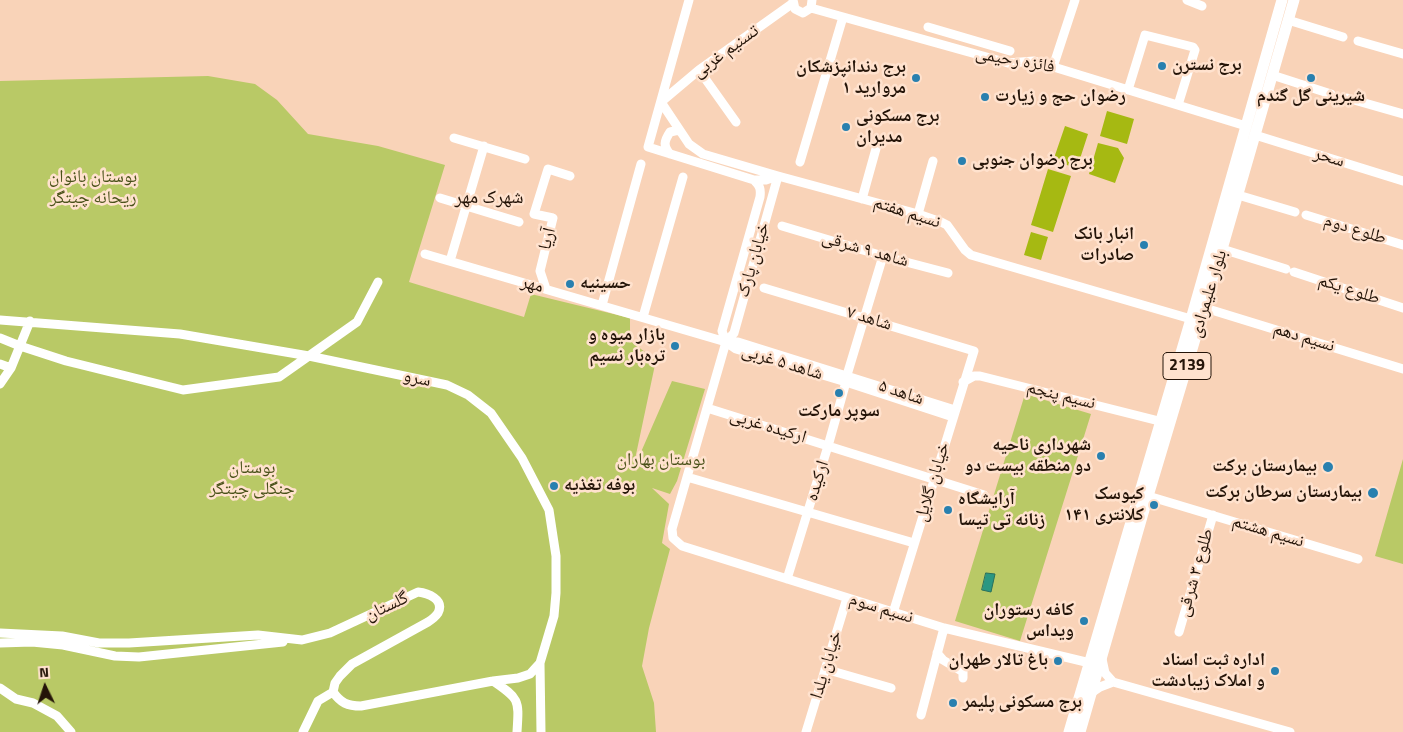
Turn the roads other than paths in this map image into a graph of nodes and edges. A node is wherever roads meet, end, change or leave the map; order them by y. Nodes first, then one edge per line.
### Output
1 (688, 0) edge
2 (1075, 0) edge
3 (1187, 0) edge
4 (1282, 0) edge
5 (1294, 0) edge
6 (793, 2) edge
7 (812, 4) edge
8 (1202, 6) dead end
9 (843, 17) junction
10 (1288, 20) junction
11 (928, 28) dead end
12 (1343, 37) dead end
13 (1358, 41) dead end
14 (984, 43) junction
15 (1010, 51) dead end
16 (1403, 54) edge
17 (980, 56) junction
18 (1053, 67) junction
19 (699, 70) junction
20 (1272, 75) junction
21 (1128, 90) junction
22 (1331, 94) dead end
23 (1347, 98) dead end
24 (661, 102) junction
25 (1178, 105) junction
26 (1403, 114) edge
27 (736, 122) dead end
28 (1246, 126) junction
29 (679, 130) junction
30 (1255, 136) junction
31 (454, 138) dead end
32 (877, 145) dead end
33 (484, 146) junction
34 (671, 154) junction
35 (526, 159) dead end
36 (933, 161) dead end
37 (800, 162) dead end
38 (641, 164) dead end
39 (570, 176) dead end
40 (778, 176) junction
41 (683, 177) dead end
42 (754, 180) junction
43 (1403, 181) edge
44 (1238, 195) junction
45 (440, 198) dead end
46 (862, 199) junction
47 (466, 206) junction
48 (1295, 212) dead end
49 (918, 214) junction
50 (1306, 216) dead end
51 (519, 222) dead end
52 (782, 226) dead end
53 (1403, 245) edge
54 (1222, 249) junction
55 (425, 254) dead end
56 (883, 256) junction
57 (450, 261) junction
58 (948, 273) dead end
59 (378, 282) dead end
60 (764, 288) dead end
61 (546, 289) junction
62 (602, 305) junction
63 (1205, 308) junction
64 (1403, 308) edge
65 (643, 317) junction
66 (864, 318) junction
67 (1191, 319) junction
68 (0, 320) edge
69 (30, 321) junction
70 (0, 338) edge
71 (726, 342) junction
72 (20, 346) junction
73 (974, 351) joint
74 (309, 356) junction
75 (0, 364) edge
76 (11, 368) junction
77 (1403, 369) edge
78 (846, 379) junction
79 (963, 382) junction
80 (0, 384) edge
81 (707, 408) junction
82 (954, 414) junction
83 (1160, 421) junction
84 (828, 446) junction
85 (688, 477) junction
86 (934, 479) junction
87 (984, 495) dead end
88 (1148, 496) junction
89 (808, 512) junction
90 (1213, 515) junction
91 (676, 542) joint
92 (914, 543) junction
93 (1358, 559) dead end
94 (787, 579) junction
95 (846, 598) junction
96 (892, 613) junction
97 (944, 628) junction
98 (1179, 632) dead end
99 (0, 633) edge
100 (302, 640) junction
101 (0, 643) edge
102 (937, 653) junction
103 (1102, 658) junction
104 (540, 663) junction
105 (1090, 663) junction
106 (826, 669) junction
107 (963, 678) dead end
108 (493, 681) junction
109 (1113, 682) junction
110 (0, 688) edge
111 (891, 688) dead end
112 (333, 692) junction
113 (1092, 693) junction
114 (921, 715) dead end
115 (71, 732) edge
116 (303, 732) edge
117 (516, 732) edge
118 (541, 732) edge
119 (806, 732) edge
120 (1069, 732) edge
121 (1080, 732) edge
122 (1290, 732) edge

1 - 24 street
2 - 18 street
3 - 8 street
4 - 28 main road, بلوار علیمرادی / 2139
5 - 10 main road, بلوار علیمرادی / 2139
6 - 7 street, فائزه رحیمی
6 - 19 street, تسنیم غربی
7 - 9 street, فائزه رحیمی
9 - 17 street, فائزه رحیمی
9 - 37 street
10 - 12 street
10 - 20 main road, بلوار علیمرادی / 2139
11 - 14 street
13 - 16 street
14 - 15 street
14 - 17 street
17 - 18 street, فائزه رحیمی
18 - 21 street, فائزه رحیمی
19 - 24 street, تسنیم غربی
19 - 27 street
20 - 22 street
20 - 30 main road, بلوار علیمرادی / 2139
21 - 25 street, فائزه رحیمی
21 - 25 street
23 - 26 street
24 - 29 street, نسیم هفتم
24 - 34 street
25 - 28 street, فائزه رحیمی
28 - 67 main road, بلوار علیمرادی / 2139
29 - 34 street
29 - 40 street, نسیم هفتم
30 - 43 street, سحر
30 - 44 main road, بلوار علیمرادی / 2139
31 - 33 street
32 - 46 street
33 - 35 street
33 - 47 street
34 - 42 street
36 - 49 street
38 - 62 street
39 - 61 street, آریا
40 - 42 street
40 - 46 street, نسیم هفتم
40 - 71 street, خیابان پارک
41 - 65 street
42 - 71 street, خیابان پارک
44 - 48 street
44 - 54 main road, بلوار علیمرادی / 2139
45 - 47 street
46 - 49 street, نسیم هفتم
47 - 51 street
47 - 57 street
49 - 67 street, نسیم هفتم
50 - 53 street, طلوع دوم
52 - 56 street, شاهد ۹ شرقی
54 - 63 main road, بلوار علیمرادی / 2139
54 - 64 street, طلوع یکم
55 - 57 street, مهر
56 - 58 street, شاهد ۹ شرقی
56 - 66 street, ارکیده
57 - 61 street, مهر
59 - 74 street
60 - 66 street, شاهد ۷
61 - 62 street, مهر
62 - 65 street, مهر
63 - 77 street, نسیم دهم
63 - 88 main road, بلوار علیمرادی / 2139
65 - 71 street, مهر
66 - 73 street, شاهد ۷
66 - 78 street, ارکیده
67 - 83 main road, بلوار علیمرادی / 2139
68 - 69 street, سرو
69 - 72 street
69 - 74 street, سرو
70 - 72 street
71 - 78 street, شاهد ۵ غربی
71 - 81 street, خیابان پارک
72 - 74 street
72 - 76 street
73 - 79 street, خیابان گلایل
74 - 104 street, سرو
75 - 76 street
76 - 80 street
78 - 82 street, شاهد ۵
78 - 84 street, ارکیده
79 - 82 street, خیابان گلایل
79 - 83 street, نسیم پنجم
81 - 84 street, ارکیده غربی
81 - 85 street, خیابان پارک
82 - 86 street, خیابان گلایل
83 - 105 main road, بلوار علیمرادی / 2139
84 - 86 street, ارکیده غربی
84 - 89 street, ارکیده
85 - 89 street
85 - 91 street, خیابان پارک
86 - 87 street
86 - 92 street, خیابان گلایل
88 - 90 street, نسیم هشتم
88 - 103 main road, بلوار علیمرادی / 2139
89 - 92 street
89 - 94 street, ارکیده
90 - 93 street, نسیم هشتم
90 - 98 street, طلوع ۳ شرقی
91 - 94 street, نسیم سوم
92 - 96 street, خیابان گلایل
94 - 95 street, نسیم سوم
95 - 96 street, نسیم سوم
95 - 106 street, خیابان یلدا
96 - 97 street, نسیم سوم
97 - 102 street
97 - 105 street, نسیم سوم
99 - 100 street, گلستان
100 - 101 street
100 - 112 street, گلستان
102 - 107 street
102 - 114 street
103 - 109 street
103 - 113 main road, بلوار علیمرادی / 2139
104 - 108 street
104 - 118 street, سرو
105 - 120 main road, بلوار علیمرادی / 2139
106 - 111 street
106 - 119 street, خیابان یلدا
108 - 112 street
108 - 117 street
109 - 113 street
109 - 122 street
110 - 115 street
112 - 116 street
113 - 121 main road, بلوار علیمرادی / 2139

